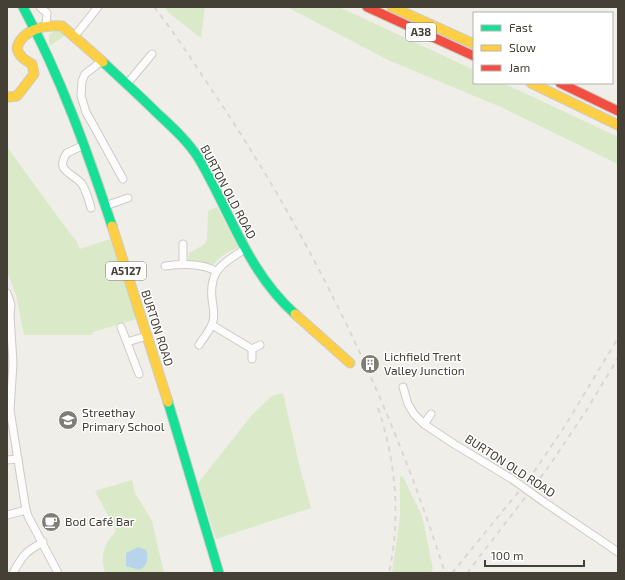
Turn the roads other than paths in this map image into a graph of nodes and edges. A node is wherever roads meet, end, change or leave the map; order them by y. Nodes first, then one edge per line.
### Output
1 (23, 7) edge
2 (40, 7) edge
3 (98, 7) edge
4 (367, 7) edge
5 (395, 8) edge
6 (46, 26) junction
7 (36, 30) junction
8 (74, 37) junction
9 (473, 44) edge
10 (143, 53) dead end
11 (473, 56) edge
12 (102, 61) junction
13 (127, 84) junction
14 (533, 84) edge
15 (562, 84) edge
16 (15, 98) edge
17 (618, 111) edge
18 (618, 125) edge
19 (84, 145) junction
20 (117, 169) junction
21 (110, 173) dead end
22 (123, 178) dead end
23 (128, 198) dead end
24 (88, 199) junction
25 (80, 202) dead end
26 (105, 206) junction
27 (91, 208) dead end
28 (183, 244) dead end
29 (246, 249) junction
30 (183, 264) junction
31 (165, 266) dead end
32 (216, 270) junction
33 (7, 294) edge
34 (9, 313) edge
35 (212, 325) junction
36 (121, 327) dead end
37 (147, 336) junction
38 (127, 342) junction
39 (199, 345) dead end
40 (260, 345) dead end
41 (252, 349) junction
42 (252, 358) dead end
43 (350, 362) dead end
44 (140, 370) dead end
45 (403, 387) dead end
46 (8, 410) edge
47 (431, 414) dead end
48 (424, 424) junction
49 (18, 459) junction
50 (7, 460) edge
51 (26, 510) junction
52 (7, 515) edge
53 (43, 542) junction
54 (618, 552) edge
55 (13, 573) edge
56 (58, 573) edge
57 (219, 573) edge

1 - 7 main road, BURTON ROAD / A5127
2 - 6 street
3 - 8 street
4 - 11 main road, A38
5 - 9 main road, A38
6 - 7 main road, BURTON OLD ROAD
6 - 8 main road, BURTON OLD ROAD
7 - 16 main road, BURTON OLD ROAD
7 - 19 main road, BURTON ROAD / A5127
8 - 12 main road, BURTON OLD ROAD
10 - 13 street
12 - 13 main road, BURTON OLD ROAD
12 - 20 street
13 - 29 main road, BURTON OLD ROAD
14 - 18 main road
15 - 17 main road
19 - 24 street
19 - 26 main road, BURTON ROAD / A5127
20 - 21 street
20 - 22 street
23 - 26 street
24 - 25 street
24 - 27 street
26 - 37 main road, BURTON ROAD / A5127
28 - 30 street
29 - 32 street
29 - 43 main road, BURTON OLD ROAD
30 - 31 street
30 - 32 street
32 - 35 street
33 - 34 street
34 - 46 street
35 - 39 street
35 - 41 street
36 - 38 street
37 - 38 street
37 - 57 main road, BURTON ROAD / A5127
38 - 44 street
40 - 41 street
41 - 42 street
45 - 48 street, BURTON OLD ROAD
46 - 49 street
47 - 48 street
48 - 54 street, BURTON OLD ROAD, bridge
49 - 50 street
49 - 51 street
51 - 52 street
51 - 53 street
53 - 55 street
53 - 56 street

